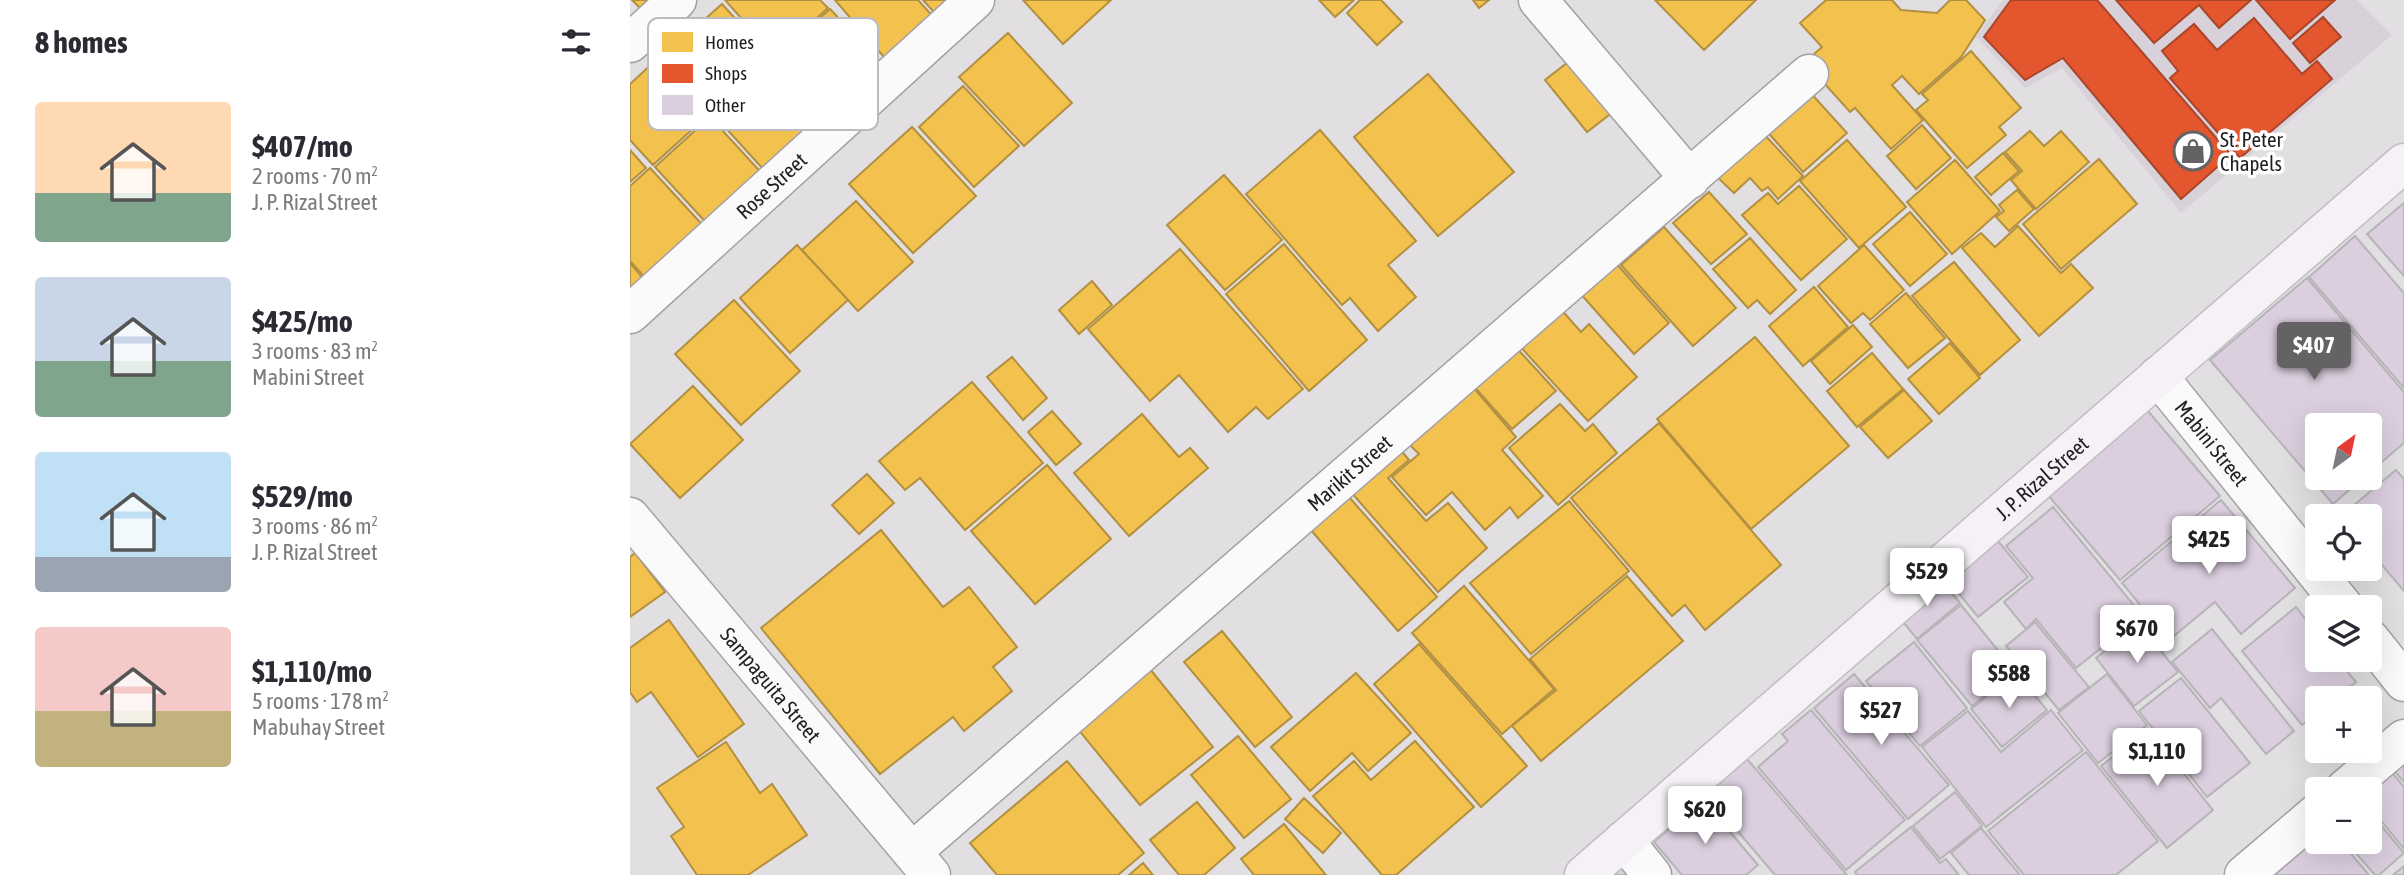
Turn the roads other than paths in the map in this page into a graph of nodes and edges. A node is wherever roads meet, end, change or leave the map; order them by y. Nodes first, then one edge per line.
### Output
1 (677, 0) edge
2 (975, 0) edge
3 (1538, 0) edge
4 (657, 18) edge
5 (648, 27) edge
6 (630, 43) edge
7 (1809, 74) dead end
8 (878, 88) edge
9 (832, 130) edge
10 (2404, 163) edge
11 (1690, 179) junction
12 (630, 314) edge
13 (2158, 376) junction
14 (630, 517) edge
15 (2334, 595) edge
16 (2382, 654) edge
17 (2404, 682) edge
18 (2404, 739) edge
19 (2359, 777) edge
20 (2305, 823) edge
21 (1624, 840) junction
22 (921, 864) edge
23 (1584, 875) edge
24 (1652, 875) edge
25 (2244, 875) edge

1 - 4 street
2 - 8 street, Rose Street
3 - 11 street
5 - 6 street
7 - 11 street, Marikit Street
9 - 12 street, Rose Street
10 - 13 main road, J. P. Rizal Street
11 - 22 street, Marikit Street
13 - 15 street, Mabini Street
13 - 21 main road, J. P. Rizal Street
14 - 22 street, Sampaguita Street
16 - 17 street
18 - 19 street
20 - 25 street
21 - 23 main road, J. P. Rizal Street
21 - 24 street

